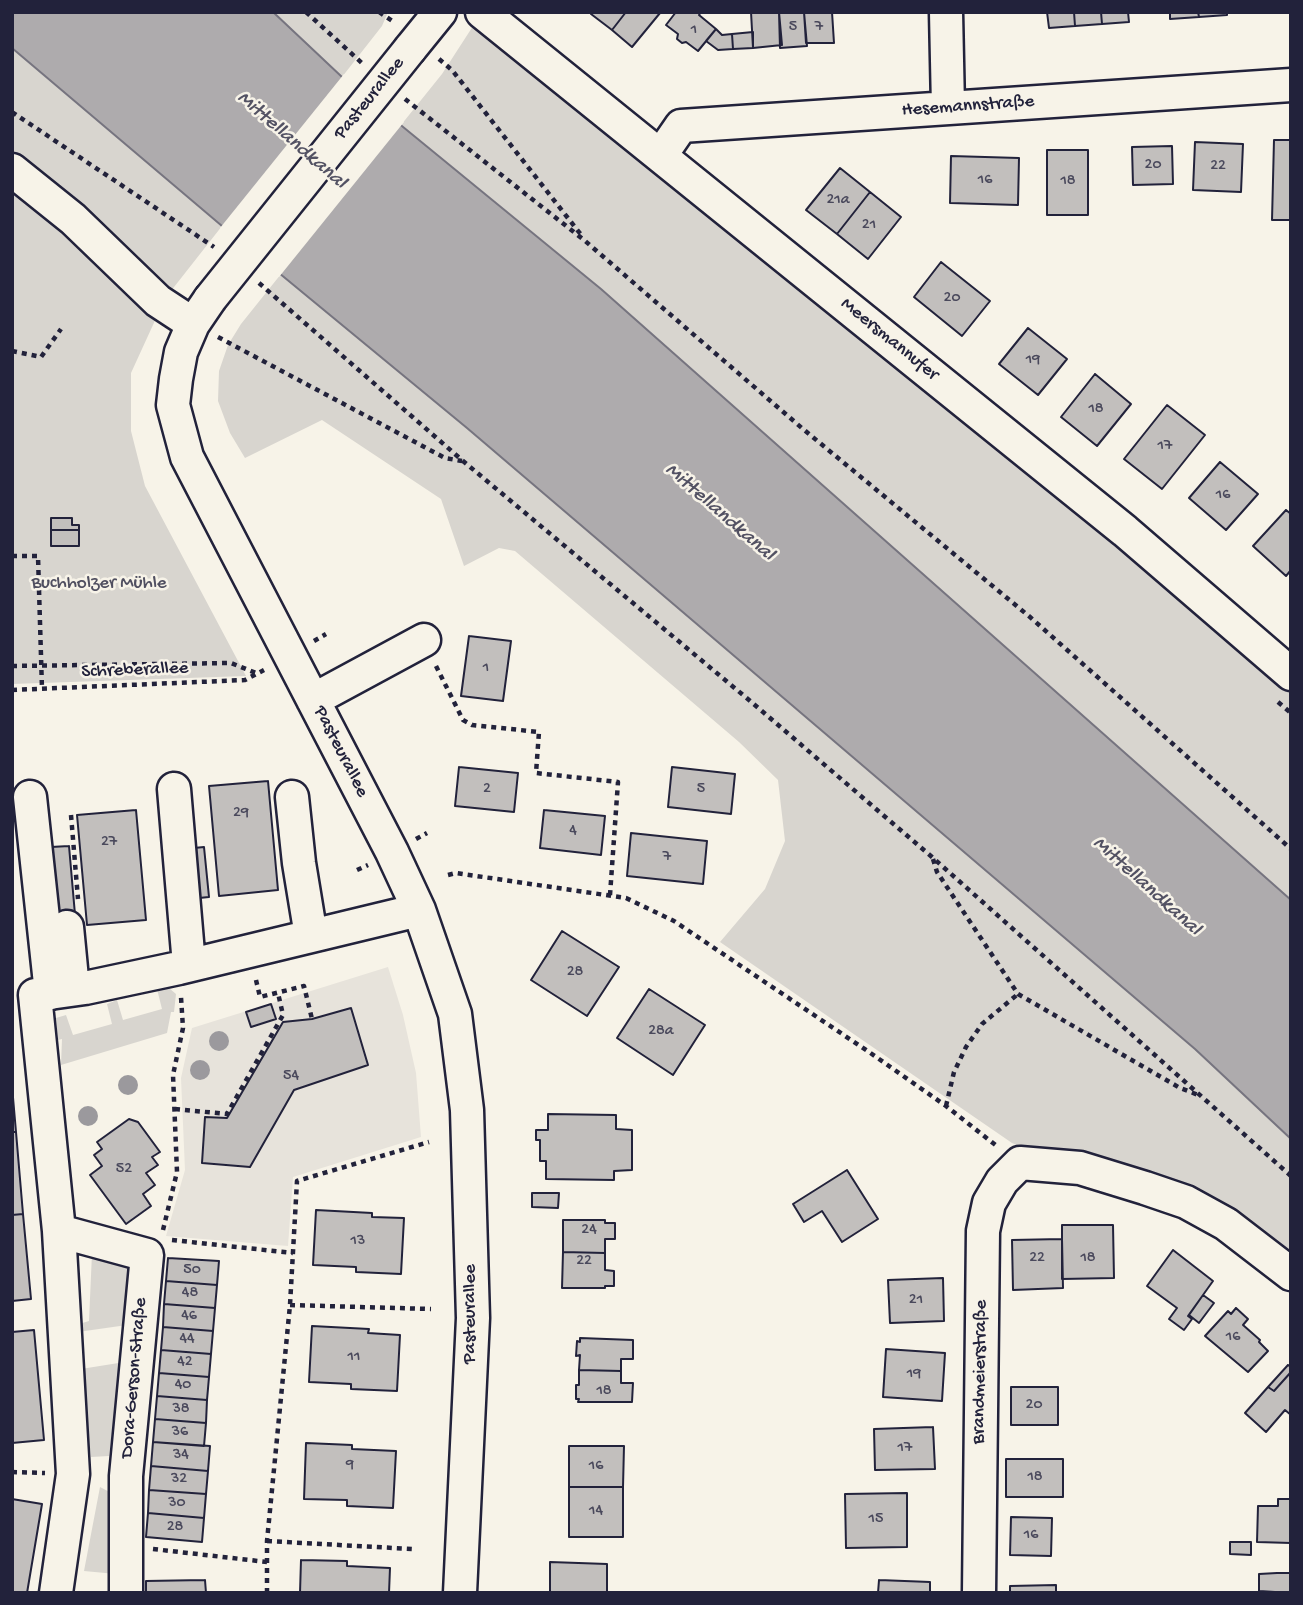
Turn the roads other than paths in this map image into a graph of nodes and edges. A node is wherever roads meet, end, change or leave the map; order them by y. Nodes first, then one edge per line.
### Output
1 (439, 12) edge
2 (482, 12) edge
3 (946, 12) edge
4 (1291, 85) edge
5 (948, 108) junction
6 (661, 155) junction
7 (12, 170) edge
8 (202, 312) junction
9 (424, 640) road end
10 (1291, 674) edge
11 (313, 700) junction
12 (174, 789) dead end
13 (30, 797) dead end
14 (292, 797) dead end
15 (419, 910) junction
16 (67, 927) dead end
17 (311, 936) junction
18 (184, 966) junction
19 (43, 994) edge
20 (26, 1037) edge
21 (59, 1231) junction
22 (1291, 1274) edge
23 (56, 1593) edge
24 (126, 1593) edge
25 (460, 1593) edge
26 (979, 1593) edge

1 - 8 street, Pasteurallee, bridge
2 - 6 street, Meersmannufer
3 - 5 street
4 - 5 street, Hesemannstraße
5 - 6 street, Hesemannstraße
6 - 10 street, Meersmannufer
7 - 8 street
8 - 11 street, Pasteurallee
9 - 11 street
11 - 15 street, Pasteurallee
12 - 18 street
13 - 19 street
14 - 17 street
15 - 17 street
15 - 25 street, Pasteurallee
16 - 19 street
17 - 18 street
18 - 19 street
19 - 20 street
20 - 21 street
21 - 23 street
21 - 24 street, Dora-Gerson-Straße
22 - 26 street, Brandmeierstraße

